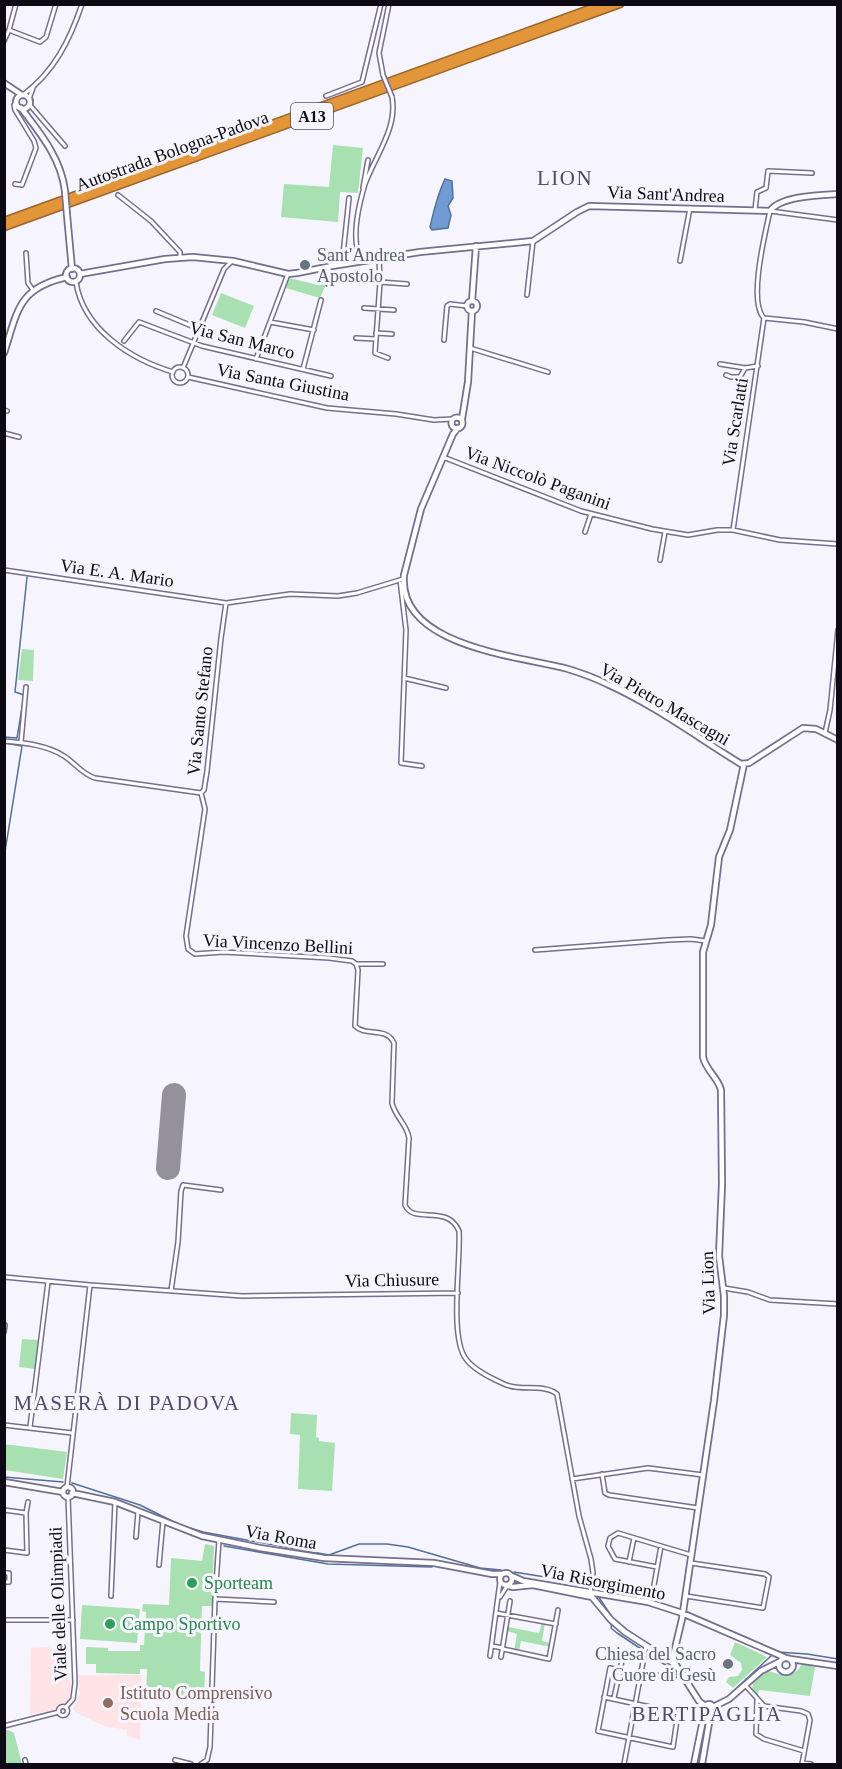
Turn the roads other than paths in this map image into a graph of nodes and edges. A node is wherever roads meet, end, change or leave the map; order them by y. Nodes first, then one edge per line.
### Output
1 (16, 4) edge
2 (56, 4) edge
3 (82, 4) edge
4 (381, 4) edge
5 (389, 4) edge
6 (603, 4) edge
7 (620, 4) edge
8 (9, 30) junction
9 (4, 41) edge
10 (4, 83) edge
11 (34, 86) junction
12 (326, 96) dead end
13 (19, 98) junction
14 (28, 103) junction
15 (21, 108) junction
16 (28, 116) junction
17 (65, 146) dead end
18 (368, 160) dead end
19 (812, 173) dead end
20 (15, 184) dead end
21 (363, 192) junction
22 (837, 194) edge
23 (118, 195) dead end
24 (349, 198) dead end
25 (690, 208) junction
26 (755, 210) junction
27 (770, 211) junction
28 (837, 220) edge
29 (4, 221) edge
30 (4, 227) edge
31 (532, 241) junction
32 (476, 246) junction
33 (26, 253) dead end
34 (180, 257) junction
35 (379, 258) junction
36 (359, 261) junction
37 (680, 261) dead end
38 (227, 262) junction
39 (342, 264) junction
40 (328, 266) junction
41 (72, 268) junction
42 (80, 274) junction
43 (288, 274) junction
44 (67, 277) junction
45 (76, 282) junction
46 (380, 282) junction
47 (328, 284) dead end
48 (407, 284) dead end
49 (33, 290) junction
50 (527, 295) dead end
51 (321, 300) dead end
52 (472, 301) junction
53 (467, 306) junction
54 (364, 308) dead end
55 (378, 309) junction
56 (394, 310) dead end
57 (156, 311) dead end
58 (472, 311) junction
59 (764, 318) junction
60 (270, 322) junction
61 (199, 329) junction
62 (837, 329) edge
63 (314, 330) junction
64 (376, 333) junction
65 (392, 334) dead end
66 (356, 338) dead end
67 (376, 339) junction
68 (444, 340) dead end
69 (124, 341) dead end
70 (193, 344) junction
71 (470, 348) junction
72 (4, 353) edge
73 (388, 358) dead end
74 (256, 359) junction
75 (720, 364) dead end
76 (758, 366) junction
77 (183, 368) junction
78 (745, 368) junction
79 (303, 369) junction
80 (173, 372) junction
81 (548, 372) dead end
82 (726, 375) dead end
83 (331, 376) dead end
84 (188, 377) junction
85 (456, 422) junction
86 (4, 433) edge
87 (19, 437) dead end
88 (443, 457) junction
89 (591, 514) junction
90 (733, 530) junction
91 (585, 532) dead end
92 (665, 532) junction
93 (837, 544) edge
94 (660, 560) dead end
95 (4, 570) edge
96 (402, 579) junction
97 (403, 592) junction
98 (226, 603) junction
99 (837, 630) edge
100 (404, 678) junction
101 (26, 687) dead end
102 (446, 688) dead end
103 (825, 733) junction
104 (837, 740) edge
105 (4, 741) edge
106 (21, 742) junction
107 (744, 765) junction
108 (422, 766) dead end
109 (201, 793) junction
110 (706, 941) junction
111 (535, 950) dead end
112 (356, 963) junction
113 (383, 964) dead end
114 (221, 1190) dead end
115 (4, 1277) edge
116 (48, 1282) junction
117 (90, 1286) junction
118 (724, 1288) junction
119 (171, 1292) junction
120 (458, 1293) junction
121 (837, 1304) edge
122 (5, 1325) edge
123 (4, 1332) edge
124 (4, 1425) edge
125 (30, 1427) junction
126 (72, 1433) junction
127 (602, 1474) junction
128 (703, 1475) junction
129 (572, 1479) junction
130 (4, 1482) edge
131 (67, 1487) junction
132 (63, 1492) junction
133 (70, 1495) junction
134 (28, 1502) dead end
135 (115, 1502) junction
136 (698, 1508) junction
137 (4, 1510) edge
138 (138, 1510) junction
139 (26, 1513) junction
140 (163, 1521) junction
141 (136, 1537) dead end
142 (634, 1538) junction
143 (219, 1540) junction
144 (661, 1546) junction
145 (4, 1550) edge
146 (691, 1555) junction
147 (629, 1562) junction
148 (689, 1563) junction
149 (159, 1565) dead end
150 (657, 1567) junction
151 (4, 1573) edge
152 (492, 1574) junction
153 (503, 1574) junction
154 (512, 1576) junction
155 (500, 1581) junction
156 (523, 1581) junction
157 (4, 1582) edge
158 (509, 1585) junction
159 (654, 1585) dead end
160 (592, 1592) junction
161 (685, 1595) junction
162 (111, 1596) dead end
163 (499, 1598) junction
164 (215, 1599) junction
165 (510, 1601) dead end
166 (274, 1602) dead end
167 (558, 1610) dead end
168 (496, 1613) junction
169 (682, 1613) junction
170 (507, 1615) junction
171 (4, 1620) edge
172 (73, 1620) junction
173 (556, 1624) junction
174 (492, 1646) junction
175 (503, 1648) junction
176 (644, 1649) junction
177 (775, 1653) junction
178 (490, 1656) dead end
179 (622, 1656) dead end
180 (501, 1657) dead end
181 (788, 1659) junction
182 (672, 1661) junction
183 (800, 1661) junction
184 (780, 1662) junction
185 (793, 1666) junction
186 (837, 1666) edge
187 (771, 1668) junction
188 (620, 1670) junction
189 (780, 1670) junction
190 (640, 1671) junction
191 (661, 1676) dead end
192 (746, 1686) junction
193 (604, 1697) junction
194 (614, 1699) junction
195 (757, 1700) junction
196 (635, 1703) junction
197 (764, 1706) junction
198 (66, 1707) junction
199 (709, 1709) junction
200 (758, 1711) junction
201 (59, 1712) junction
202 (4, 1726) edge
203 (629, 1737) junction
204 (804, 1751) junction
205 (175, 1760) dead end
206 (191, 1764) edge
207 (201, 1764) edge
208 (624, 1764) edge
209 (696, 1764) edge
210 (702, 1764) edge
211 (802, 1764) edge
212 (811, 1764) edge

1 - 8 street
2 - 8 street
3 - 11 street
4 - 12 street
5 - 21 street, bridge
6 - 29 highway, Autostrada Bologna-Padova / A13
7 - 30 highway, Autostrada Bologna-Padova / A13
8 - 9 street
10 - 13 street
11 - 13 street
11 - 14 street
13 - 14 street
13 - 15 street
13 - 20 street
14 - 15 street
14 - 16 street
14 - 17 street
15 - 16 street
16 - 41 street, bridge
18 - 21 street
19 - 26 street
21 - 36 street
22 - 27 street
23 - 34 street
24 - 39 street
25 - 26 street, Via Sant'Andrea
25 - 31 street, Via Sant'Andrea
25 - 37 street
26 - 27 street, Via Sant'Andrea
27 - 28 street
27 - 59 street
31 - 32 street, Via Sant'Andrea
31 - 50 street
32 - 35 street, Via Sant'Andrea
32 - 52 street
33 - 49 street
34 - 38 street, Via Sant'Andrea
34 - 42 street, Via Sant'Andrea
35 - 36 street, Via Sant'Andrea
35 - 46 street
36 - 39 street, Via Sant'Andrea
38 - 43 street, Via Sant'Andrea
38 - 61 street
39 - 40 street, Via Sant'Andrea
40 - 43 street, Via Sant'Andrea
40 - 47 street
41 - 42 street
41 - 44 street
42 - 45 street
43 - 60 street
44 - 45 street
44 - 49 street
45 - 80 street
46 - 48 street
46 - 55 street
49 - 72 street
51 - 63 street
52 - 53 street
52 - 58 street
53 - 58 street
53 - 68 street
54 - 55 street
55 - 56 street
55 - 64 street
57 - 61 street
58 - 71 street
59 - 62 street
59 - 76 street, Via Scarlatti
60 - 63 street
60 - 74 street
61 - 70 street
63 - 79 street
64 - 65 street
64 - 67 street
66 - 67 street
67 - 73 street
69 - 70 street, Via San Marco
70 - 74 street, Via San Marco
70 - 77 street
71 - 81 street
71 - 85 street
74 - 79 street, Via San Marco
75 - 78 street
76 - 78 street
76 - 90 street, Via Scarlatti
77 - 80 street
77 - 84 street
78 - 82 street
79 - 83 street, Via San Marco
80 - 84 street
84 - 85 street, Via Santa Giustina
85 - 88 street, Via Pietro Mascagni
86 - 87 street
88 - 89 street, Via Niccolò Paganini
88 - 96 street, Via Pietro Mascagni
89 - 91 street
89 - 92 street, Via Niccolò Paganini
90 - 92 street, Via Niccolò Paganini
90 - 93 street, Via Niccolò Paganini
92 - 94 street
95 - 98 street, Via E. A. Mario
96 - 97 street, Via Pietro Mascagni
96 - 98 street
97 - 100 street, Via Pietro Mascagni
97 - 107 street, Via Pietro Mascagni
98 - 109 street, Via Santo Stefano
99 - 103 street
100 - 102 street
100 - 108 street, Via Pietro Mascagni
101 - 106 street
103 - 104 street, Via Pietro Mascagni
103 - 107 street, Via Pietro Mascagni
105 - 106 street, Via Santo Stefano
106 - 109 street, Via Santo Stefano
107 - 110 street, Via Lion
109 - 112 street, Via Vincenzo Bellini
110 - 111 street
110 - 118 street, Via Lion
112 - 113 street, Via Vincenzo Bellini
112 - 120 street
114 - 119 street
115 - 116 street, Via Chiusure
116 - 117 street, Via Chiusure
116 - 125 street
117 - 119 street, Via Chiusure
117 - 126 street
118 - 121 street
118 - 128 street, Via Lion
119 - 120 street, Via Chiusure
120 - 129 street, Via Chiusure
122 - 123 street
124 - 125 street
125 - 126 street
126 - 131 street
127 - 128 street
127 - 129 street
127 - 136 street
128 - 136 street, Via Lion
129 - 160 street, Via Chiusure
130 - 132 street
131 - 132 street
131 - 133 street
132 - 133 street
133 - 135 street, Via Roma
133 - 172 street, Viale delle Olimpiadi
134 - 139 street
135 - 138 street, Via Roma
135 - 162 street
136 - 146 street, Via Lion
137 - 139 street
138 - 140 street, Via Roma
138 - 141 street
139 - 145 street
140 - 143 street, Via Roma
140 - 149 street
142 - 144 street
142 - 147 street
142 - 147 street
143 - 152 street, Via Roma
143 - 164 street
144 - 146 street
144 - 150 street
146 - 148 street, Via Lion
147 - 150 street
148 - 161 street, Via Lion
148 - 161 street
150 - 159 street
151 - 157 street
152 - 153 street, Via Roma
152 - 155 street
153 - 154 street, Via Roma
153 - 155 street
154 - 156 street, Via Roma
154 - 158 street
155 - 158 street
155 - 163 street
156 - 158 street
156 - 160 street, Via Risorgimento
158 - 163 street
158 - 176 street
160 - 169 street, Via Risorgimento
161 - 169 street, Via Lion
163 - 168 street
164 - 166 street
164 - 207 street
165 - 170 street
167 - 173 street
168 - 170 street
168 - 174 street
169 - 177 street, Via Risorgimento
169 - 182 street, Via Lion
170 - 173 street
170 - 175 street
171 - 172 street
172 - 198 street, Viale delle Olimpiadi
173 - 175 street
174 - 175 street
174 - 178 street
175 - 180 street
176 - 182 street
176 - 190 street
177 - 181 street, Via Risorgimento
177 - 184 street
179 - 188 street
181 - 183 street, Via Risorgimento
181 - 184 street
181 - 185 street
182 - 199 street
183 - 185 street
183 - 186 street, Via Risorgimento
184 - 187 street
184 - 189 street
185 - 189 street
187 - 189 street
187 - 192 street
188 - 193 street
188 - 194 street
190 - 191 street
190 - 196 street
192 - 195 street
192 - 199 street
193 - 194 street
193 - 203 street
194 - 196 street
195 - 197 street
195 - 200 street
196 - 203 street
196 - 203 street
197 - 200 street
197 - 204 street
198 - 201 street
198 - 201 street
199 - 209 street
199 - 210 street
200 - 204 street
201 - 202 street
203 - 208 street
204 - 211 street
205 - 206 street
209 - 210 street
211 - 212 street

